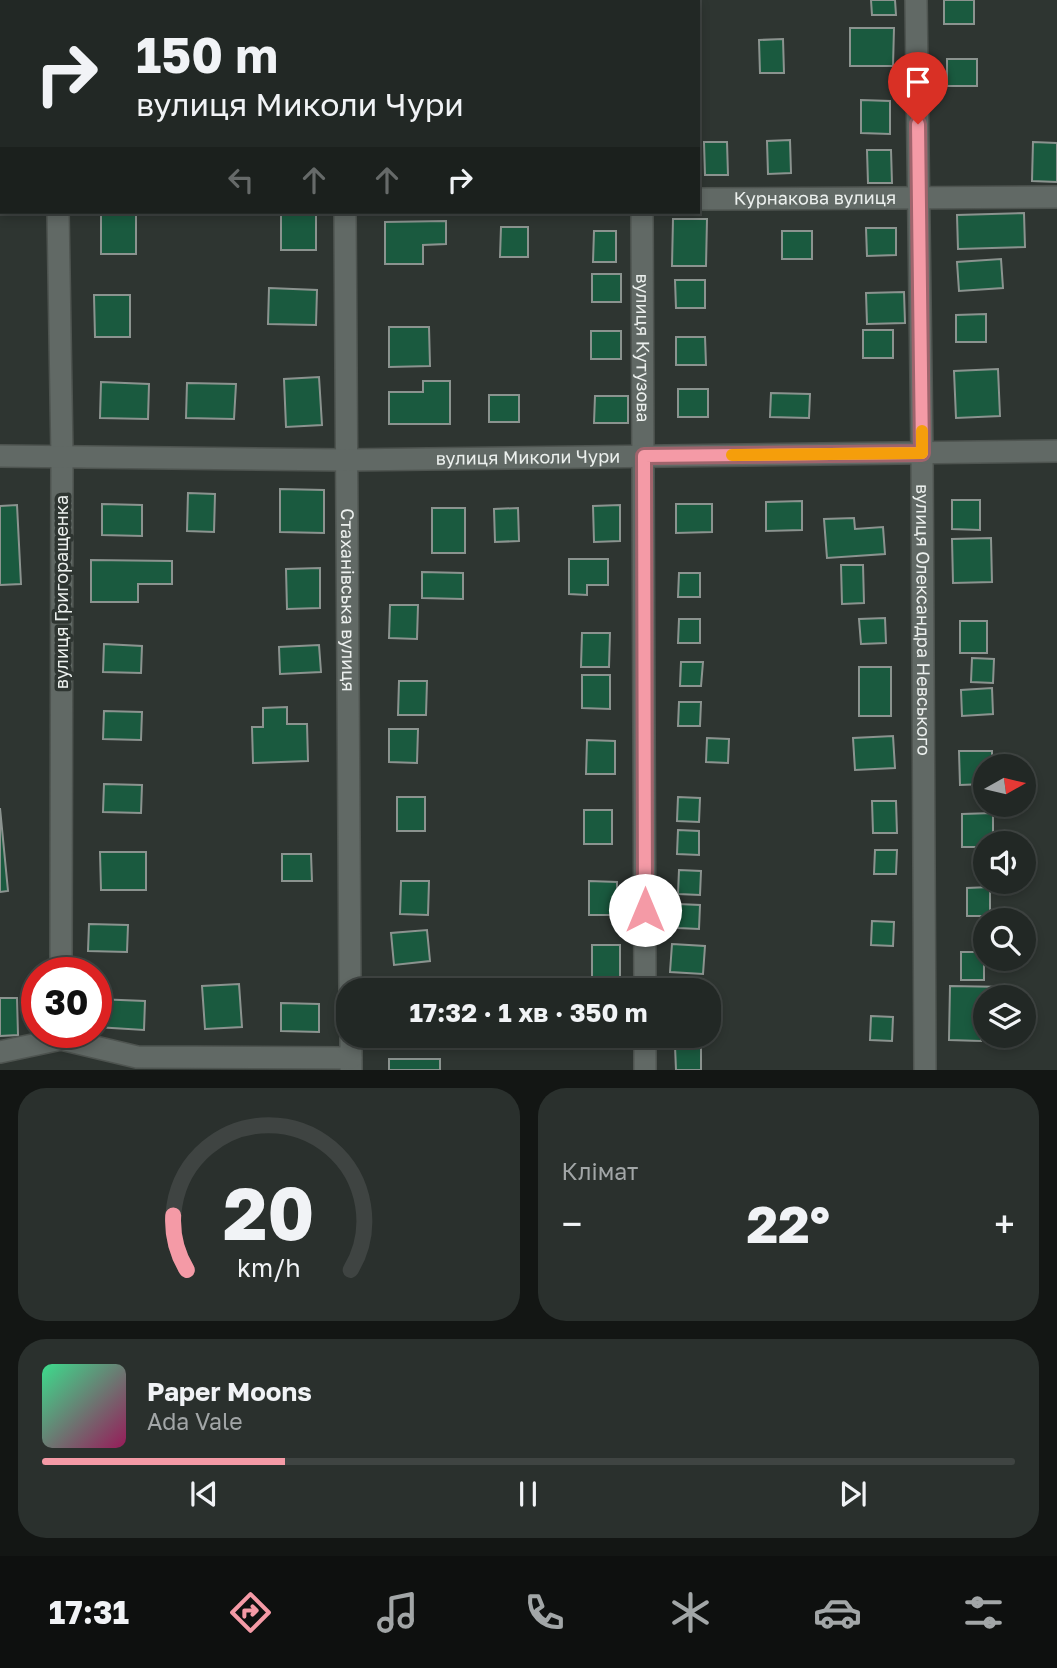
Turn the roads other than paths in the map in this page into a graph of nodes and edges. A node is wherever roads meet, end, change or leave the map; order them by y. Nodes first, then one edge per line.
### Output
1 (916, 0) edge
2 (1057, 197) edge
3 (919, 198) junction
4 (700, 199) edge
5 (58, 214) edge
6 (345, 214) edge
7 (642, 214) edge
8 (1057, 451) edge
9 (922, 453) junction
10 (0, 456) edge
11 (62, 456) junction
12 (644, 456) junction
13 (346, 460) junction
14 (61, 957) edge
15 (350, 978) edge
16 (645, 978) edge
17 (21, 1046) edge
18 (107, 1048) edge
19 (645, 1048) edge
20 (0, 1052) edge
21 (351, 1064) edge
22 (645, 1069) edge
23 (925, 1069) edge

1 - 3 street, вулиця Олександра Невського
2 - 3 street, Курнакова вулиця
3 - 4 street, Курнакова вулиця
3 - 9 street, вулиця Олександра Невського
5 - 11 street, вулиця Григоращенка
6 - 13 street, Стаханівська вулиця
7 - 12 street, вулиця Кутузова
8 - 9 street, вулиця Миколи Чури
9 - 12 street, вулиця Миколи Чури
9 - 23 street, вулиця Олександра Невського
10 - 11 street, вулиця Миколи Чури
11 - 13 street, вулиця Миколи Чури
11 - 14 street, вулиця Григоращенка
12 - 13 street, вулиця Миколи Чури
12 - 16 street, вулиця Кутузова
13 - 15 street, Стаханівська вулиця
17 - 20 street
18 - 21 street
19 - 22 street

